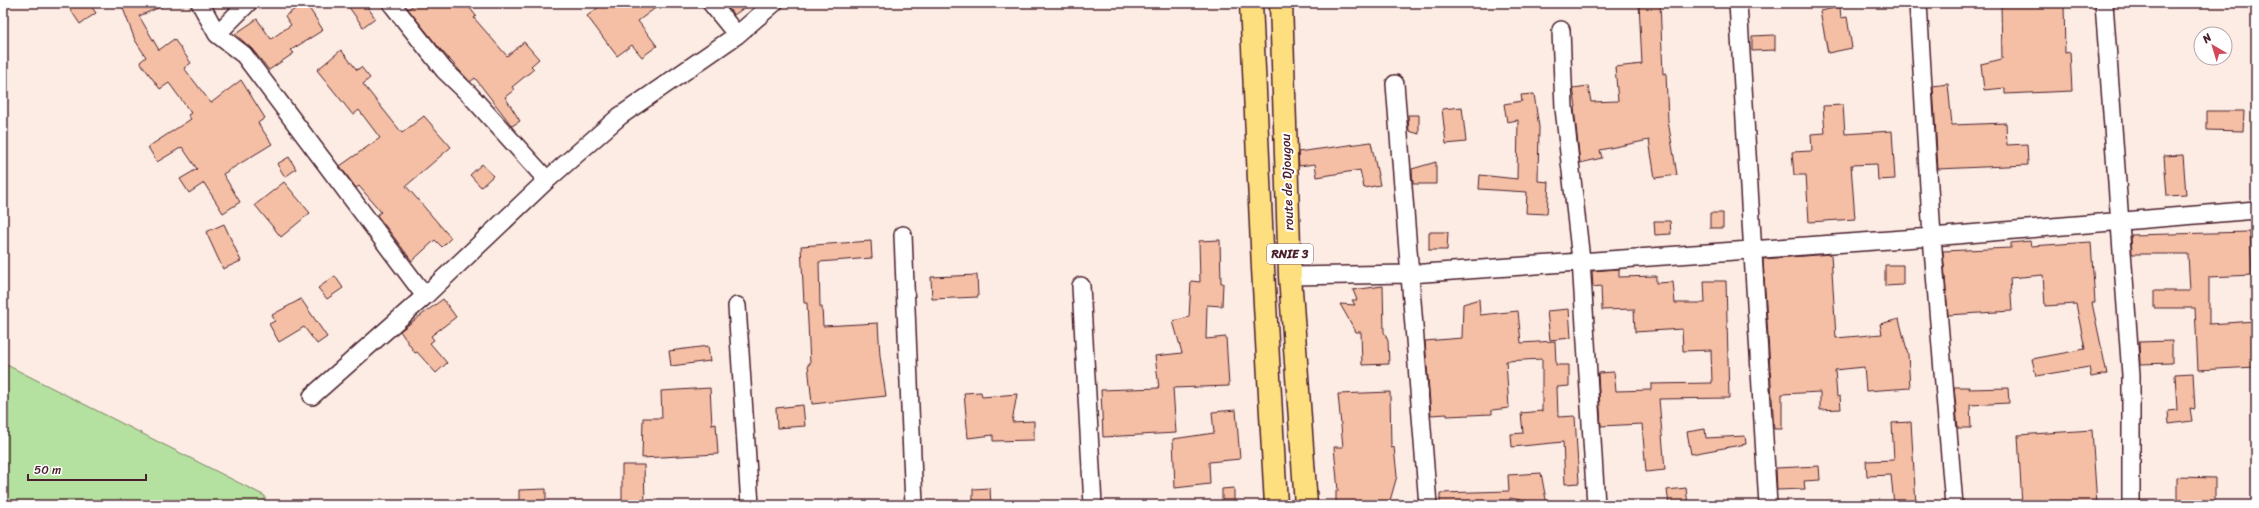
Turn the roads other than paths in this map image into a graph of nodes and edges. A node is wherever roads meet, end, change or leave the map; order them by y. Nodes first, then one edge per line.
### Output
1 (200, 3) edge
2 (248, 3) edge
3 (390, 3) edge
4 (711, 3) edge
5 (774, 3) edge
6 (1250, 3) edge
7 (1282, 3) edge
8 (1738, 3) edge
9 (1918, 3) edge
10 (2104, 3) edge
11 (1561, 30) dead end
12 (217, 34) junction
13 (737, 35) junction
14 (1395, 84) dead end
15 (547, 180) junction
16 (2256, 210) edge
17 (2119, 221) junction
18 (903, 235) dead end
19 (1932, 237) junction
20 (1754, 250) junction
21 (1582, 260) junction
22 (1410, 274) junction
23 (1290, 276) junction
24 (1081, 286) dead end
25 (425, 296) junction
26 (737, 306) dead end
27 (312, 396) dead end
28 (750, 505) edge
29 (914, 505) edge
30 (1093, 505) edge
31 (1276, 505) edge
32 (1306, 505) edge
33 (1428, 505) edge
34 (1596, 505) edge
35 (1768, 505) edge
36 (1954, 505) edge
37 (2131, 505) edge

1 - 12 street
2 - 12 street
3 - 15 street
4 - 13 street
5 - 13 street
6 - 31 highway, RNIE 3
7 - 23 highway, route de Djougou / RNIE 3
8 - 20 street
9 - 19 street
10 - 17 street
11 - 21 street
12 - 25 street
13 - 15 street
14 - 22 street
15 - 25 street
16 - 17 street
17 - 19 street
17 - 37 street
18 - 29 street
19 - 20 street
19 - 36 street
20 - 21 street
20 - 35 street
21 - 22 street
21 - 34 street
22 - 23 street
22 - 33 street
23 - 32 highway, route de Djougou / RNIE 3
24 - 30 street
25 - 27 street
26 - 28 street

